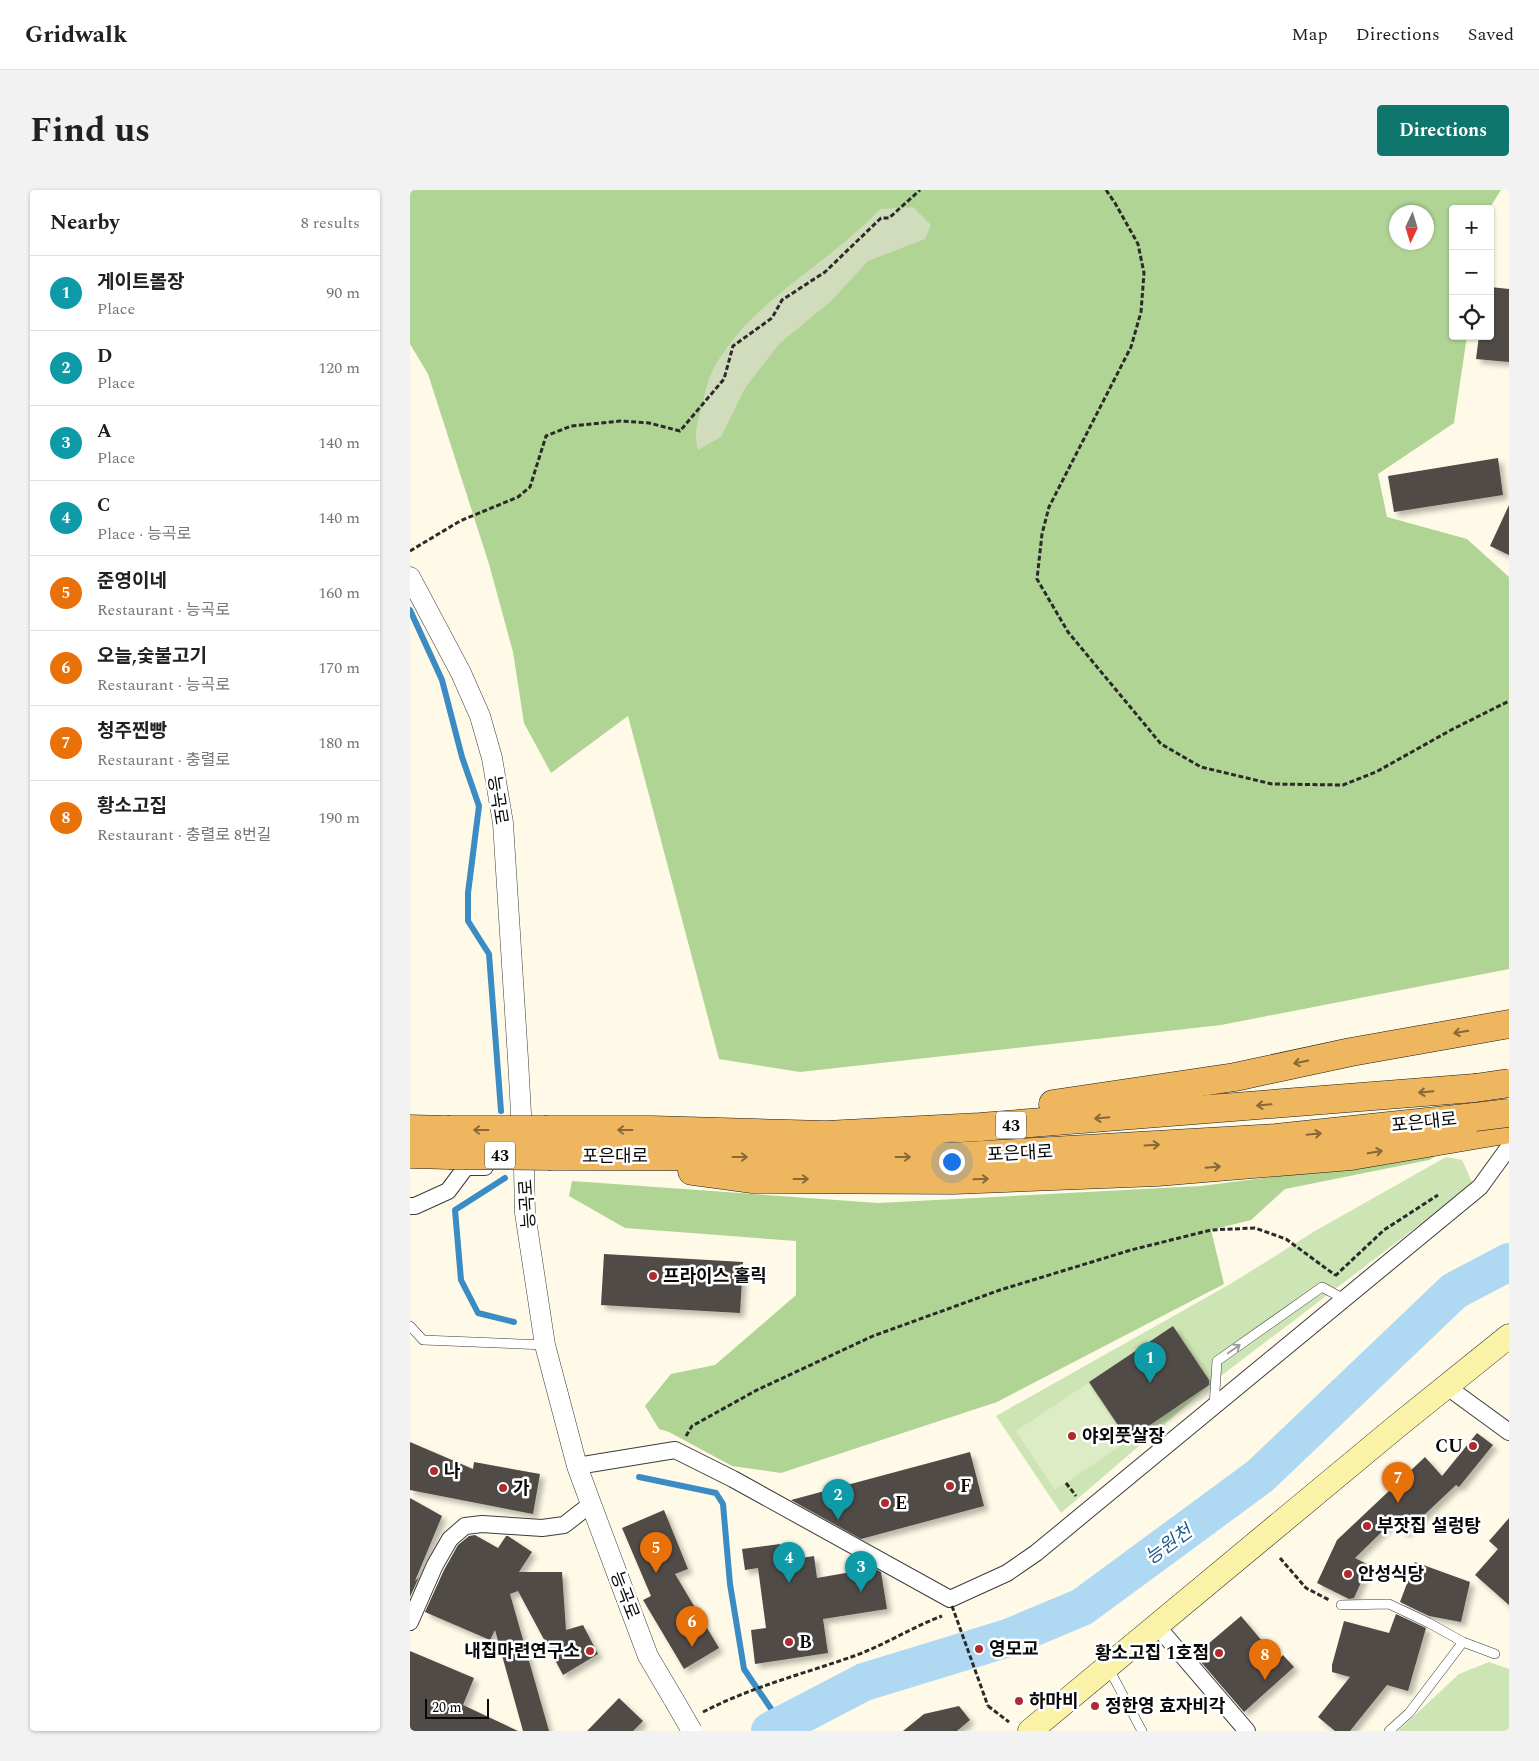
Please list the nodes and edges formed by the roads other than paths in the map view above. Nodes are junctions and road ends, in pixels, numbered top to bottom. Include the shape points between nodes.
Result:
1 (410, 577) edge
2 (1509, 1024) edge
3 (1509, 1083) edge
4 (1509, 1113) edge
5 (410, 1129) edge
6 (1509, 1129) edge
7 (652, 1130) junction
8 (448, 1142) junction
9 (549, 1143) junction
10 (1509, 1147) edge
11 (410, 1154) edge
12 (596, 1156) junction
13 (524, 1168) junction
14 (410, 1206) edge
15 (1344, 1299) junction
16 (410, 1326) edge
17 (1509, 1336) edge
18 (545, 1345) junction
19 (1446, 1386) junction
20 (1214, 1406) junction
21 (1509, 1432) edge
22 (577, 1466) junction
23 (591, 1504) junction
24 (1341, 1605) road end
25 (410, 1622) edge
26 (1158, 1626) junction
27 (1463, 1642) junction
28 (1495, 1654) dead end
29 (1108, 1667) junction
30 (1019, 1727) edge
31 (692, 1731) edge
32 (1142, 1731) edge
33 (1247, 1731) edge
34 (1389, 1731) edge

1 - 13 street, 능곡로 via 461,673 480,716 492,758 503,823
2 -> 7 highway via 1351,1052 1235,1077 1011,1110
3 -> 7 highway, 포은대로 / 43, bridge via 980,1127 826,1135
12 -> 4 highway, 포은대로 / 43, bridge via 948,1157 1276,1138
5 - 8 highway, 43
12 -> 6 highway via 751,1179 953,1180 1157,1172 1351,1156
7 -> 9 highway, 포은대로 / 43
8 - 9 highway, 43, bridge
8 - 11 highway, 43
9 - 12 highway, 포은대로 / 43
10 - 15 street via 1480,1187
13 - 14 street via 466,1167 448,1192
13 - 18 street, 능곡로 via 525,1213
15 - 20 street
20 -> 15 lane via 1217,1361 1322,1287
16 - 18 lane via 423,1340
17 - 19 main road
18 - 22 street, 능곡로
19 - 21 street
19 - 26 main road
20 - 22 street via 1036,1553 1007,1573 950,1599 675,1450
22 - 23 street, 능곡로
23 - 25 street via 564,1524 542,1528 465,1526 450,1539
23 - 31 street, 능곡로, bridge via 648,1656
24 - 27 lane via 1389,1604
26 - 29 main road
26 - 33 street
27 - 28 lane
27 - 34 lane via 1410,1714
29 - 30 main road
29 - 32 lane

